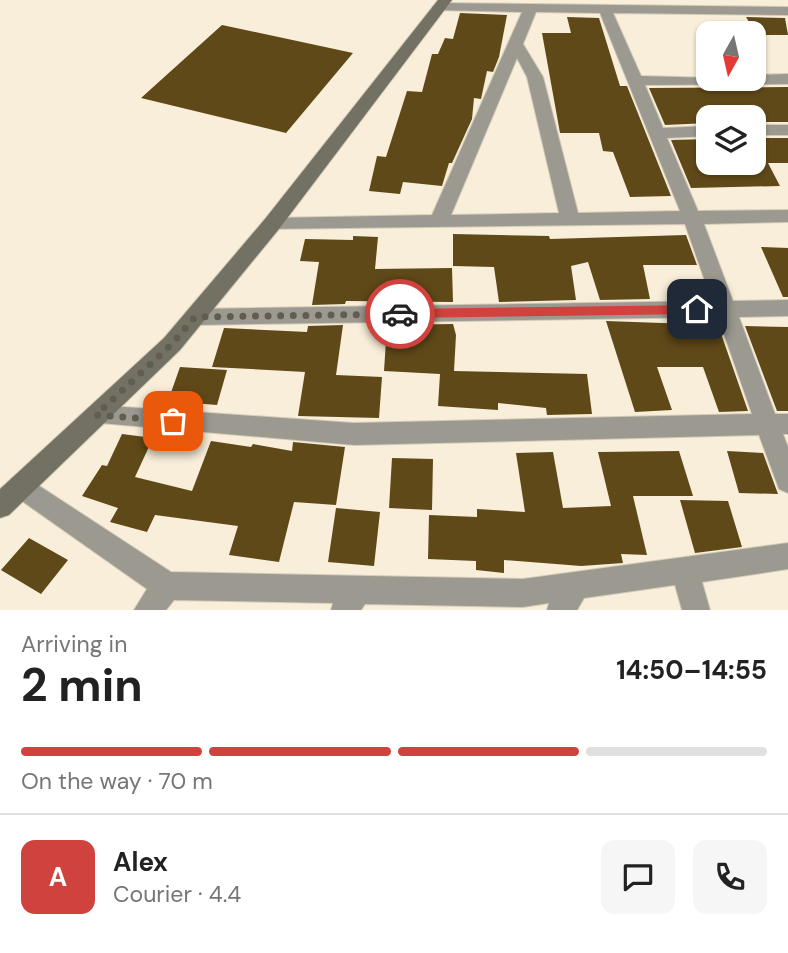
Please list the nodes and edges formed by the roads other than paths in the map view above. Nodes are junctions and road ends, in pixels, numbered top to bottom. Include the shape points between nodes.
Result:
1 (442, 4) edge
2 (531, 8) junction
3 (605, 9) junction
4 (788, 12) edge
5 (515, 43) junction
6 (788, 79) edge
7 (635, 81) junction
8 (766, 130) edge
9 (788, 130) edge
10 (696, 132) edge
11 (657, 133) junction
12 (788, 216) edge
13 (692, 218) junction
14 (570, 219) junction
15 (439, 221) junction
16 (272, 224) junction
17 (788, 308) edge
18 (725, 309) junction
19 (195, 317) junction
20 (96, 415) junction
21 (778, 425) edge
22 (788, 481) edge
23 (22, 486) junction
24 (0, 506) edge
25 (788, 556) edge
26 (685, 570) junction
27 (167, 586) junction
28 (578, 598) edge
29 (351, 600) edge
30 (148, 610) edge
31 (561, 610) edge
32 (696, 610) edge

1 - 2 street
1 - 16 street
2 - 3 street
2 - 5 street
3 - 4 street
3 - 7 street
5 - 14 street via 535,77
5 - 15 street
6 - 7 street
7 - 11 street
8 - 9 street
10 - 11 street
11 - 13 street
12 - 13 street
13 - 14 street
13 - 18 street
14 - 15 street
15 - 16 street
16 - 19 street
17 - 18 street
18 - 19 street
18 - 21 street
19 - 20 street
20 - 21 street via 354,434
20 - 23 street
21 - 22 street
23 - 24 street
23 - 27 street
25 - 26 street
26 - 28 street
26 - 32 street
27 - 29 street
27 - 30 street
28 - 29 street via 523,593
28 - 31 street

